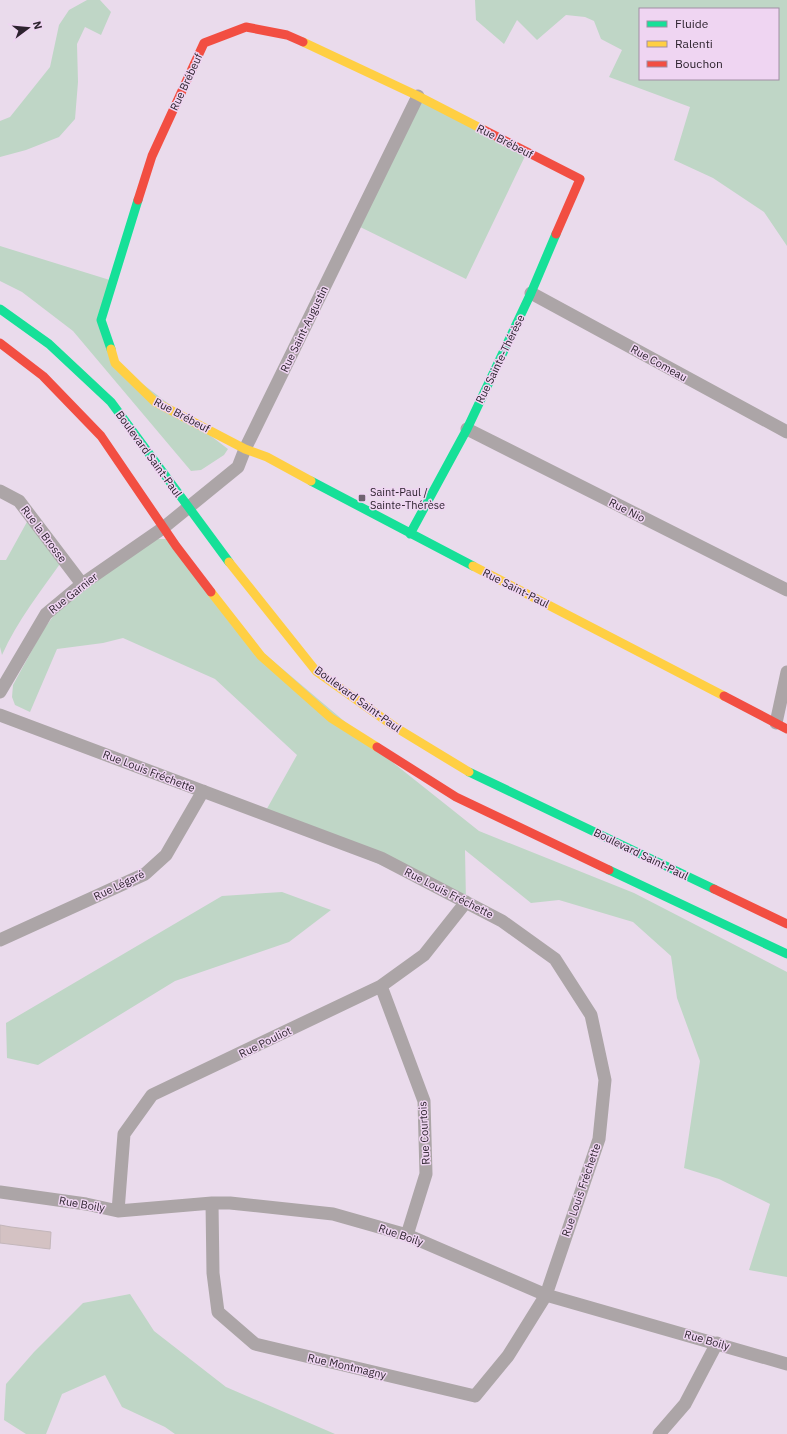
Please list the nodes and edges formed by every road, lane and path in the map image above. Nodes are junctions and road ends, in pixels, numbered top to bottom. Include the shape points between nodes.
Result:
1 (418, 96) junction
2 (580, 179) joint
3 (532, 293) junction
4 (0, 308) edge
5 (0, 342) edge
6 (467, 429) junction
7 (787, 432) edge
8 (245, 449) junction
9 (0, 491) edge
10 (188, 508) junction
11 (158, 531) junction
12 (410, 534) junction
13 (82, 584) junction
14 (787, 590) edge
15 (787, 672) edge
16 (0, 692) edge
17 (0, 714) edge
18 (781, 726) edge
19 (203, 791) junction
20 (466, 902) junction
21 (787, 924) edge
22 (0, 940) edge
23 (787, 954) edge
24 (381, 986) junction
25 (0, 1192) edge
26 (212, 1203) junction
27 (118, 1211) junction
28 (407, 1235) junction
29 (546, 1295) junction
30 (717, 1343) junction
31 (787, 1364) edge
32 (659, 1434) edge

1 - 2 main road, Rue Brébeuf
1 - 8 street, Rue Saint-Augustin
1 - 8 main road, Rue Brébeuf via 287,35 246,27 204,43 152,156 101,320 115,363 155,402
2 - 3 main road, Rue Sainte-Thérèse
3 - 6 main road, Rue Sainte-Thérèse
3 - 7 street, Rue Comeau
4 - 10 main road, Boulevard Saint-Paul via 49,344 111,402
5 - 11 main road via 43,376 101,436
6 - 12 main road, Rue Sainte-Thérèse
6 - 14 street, Rue Nio
8 - 10 street, Rue Saint-Augustin via 238,467
8 - 12 main road, Rue Saint-Paul via 267,457
9 - 13 street, Rue la Brosse via 19,501
10 - 11 street, Rue Saint-Augustin
10 - 21 main road, Boulevard Saint-Paul via 316,671 395,727 473,774
11 - 13 street, Rue Garnier
11 - 23 main road via 176,546 261,656 331,718 456,797
12 - 18 main road, Rue Saint-Paul
13 - 16 street, Rue Garnier via 46,614
15 - 18 street
17 - 19 street, Rue Louis Fréchette
19 - 20 street, Rue Louis Fréchette via 381,858
19 - 22 street, Rue Légaré via 166,855 145,874
20 - 24 street, Rue Pouliot via 424,955
20 - 29 street, Rue Louis Fréchette via 502,920 555,959 591,1015 605,1080 599,1139
24 - 27 street, Rue Pouliot via 152,1095 124,1134
24 - 28 street, Rue Courtois via 424,1101 426,1174
25 - 27 street, Rue Boily
26 - 27 street, Rue Boily
26 - 28 street, Rue Boily via 333,1214
26 - 29 street, Rue Montmagny via 213,1273 218,1312 255,1344 475,1396 508,1356
28 - 29 street, Rue Boily
29 - 30 street, Rue Boily
30 - 31 street, Rue Boily
30 - 32 street via 685,1404

